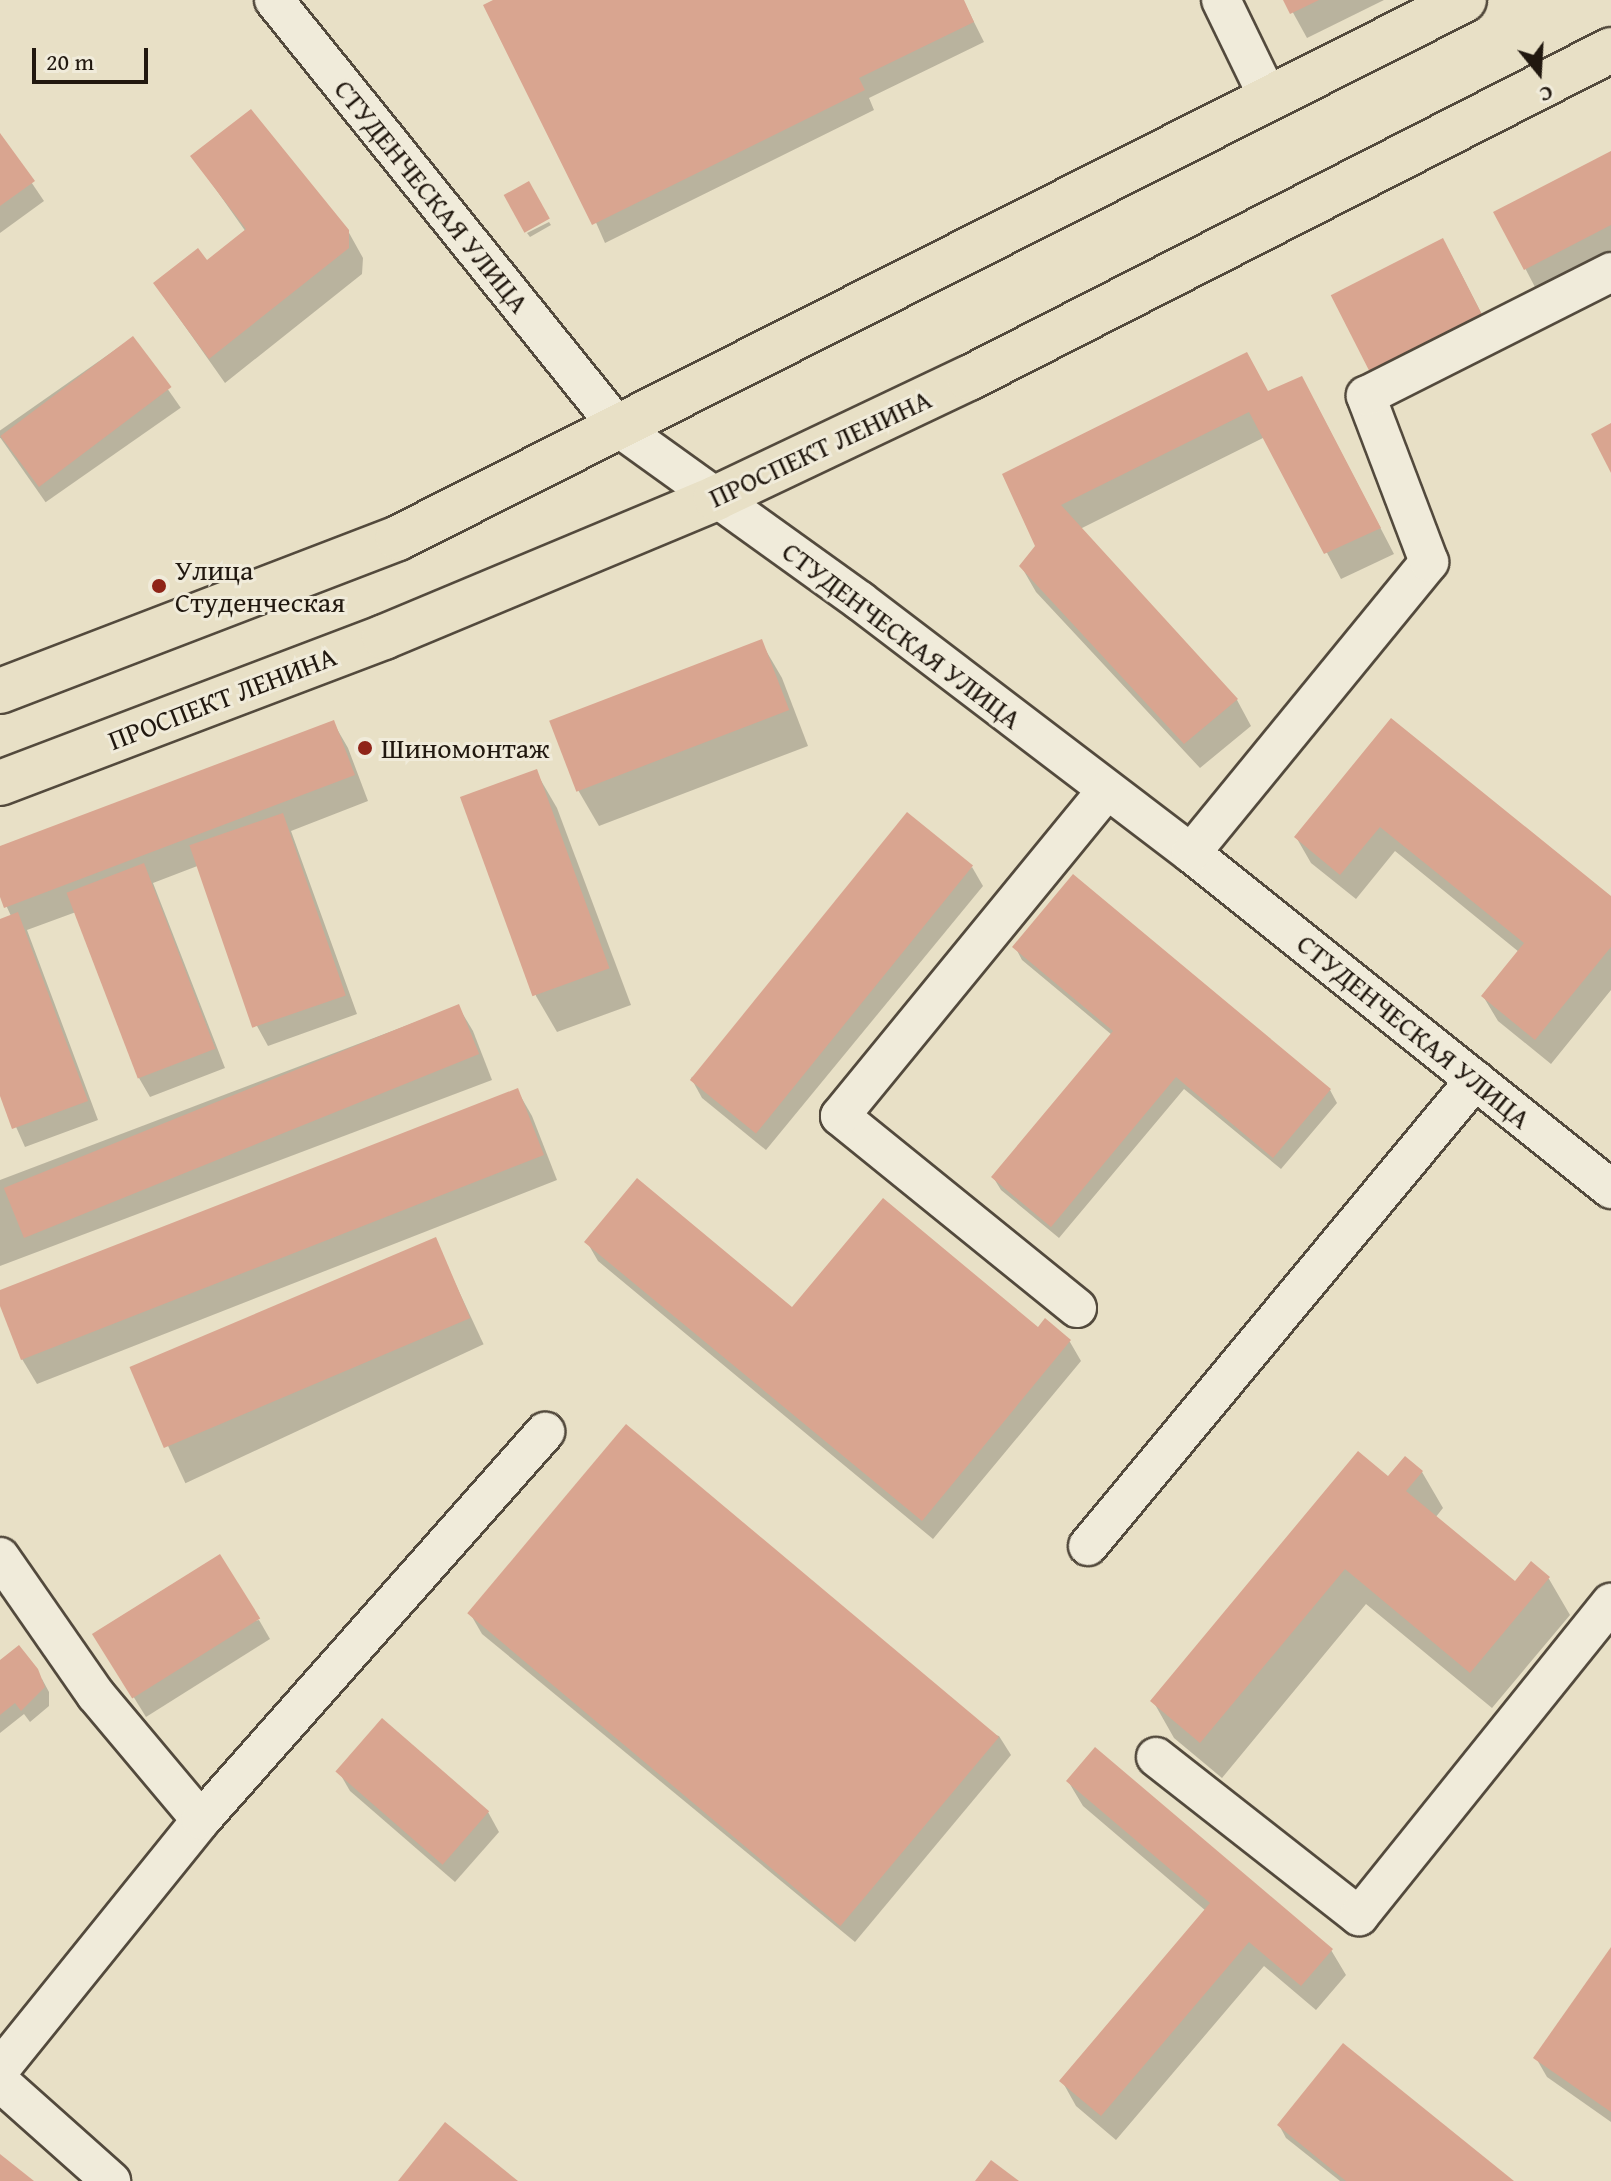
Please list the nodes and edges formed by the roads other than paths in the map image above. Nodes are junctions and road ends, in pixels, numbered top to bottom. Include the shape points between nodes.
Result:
1 (274, 0) edge
2 (1221, 0) edge
3 (1464, 0) edge
4 (1611, 50) edge
5 (1269, 99) junction
6 (1611, 272) edge
7 (618, 427) junction
8 (716, 498) junction
9 (0, 691) edge
10 (0, 783) edge
11 (1107, 790) junction
12 (1191, 853) junction
13 (1475, 1080) junction
14 (1611, 1189) edge
15 (1077, 1308) dead end
16 (545, 1432) dead end
17 (1088, 1546) dead end
18 (0, 1557) edge
19 (1611, 1603) edge
20 (1156, 1757) dead end
21 (201, 1820) junction
22 (0, 2069) edge
23 (0, 2082) edge
24 (111, 2181) edge

1 - 7 street, СТУДЕНЧЕСКАЯ УЛИЦА
2 - 5 street
3 - 5 main road
4 - 8 main road, ПРОСПЕКТ ЛЕНИНА via 969,378
5 - 7 main road
6 - 12 street via 1366,396 1429,562
7 - 8 street, СТУДЕНЧЕСКАЯ УЛИЦА
7 - 9 main road via 398,538
8 - 10 main road, ПРОСПЕКТ ЛЕНИНА via 384,637
8 - 11 street, СТУДЕНЧЕСКАЯ УЛИЦА
11 - 12 street, СТУДЕНЧЕСКАЯ УЛИЦА
11 - 15 street via 840,1116
12 - 13 street, СТУДЕНЧЕСКАЯ УЛИЦА
13 - 14 street, СТУДЕНЧЕСКАЯ УЛИЦА
13 - 17 street
16 - 21 street
18 - 21 street via 96,1695
19 - 20 street via 1359,1916
21 - 22 street
23 - 24 street

